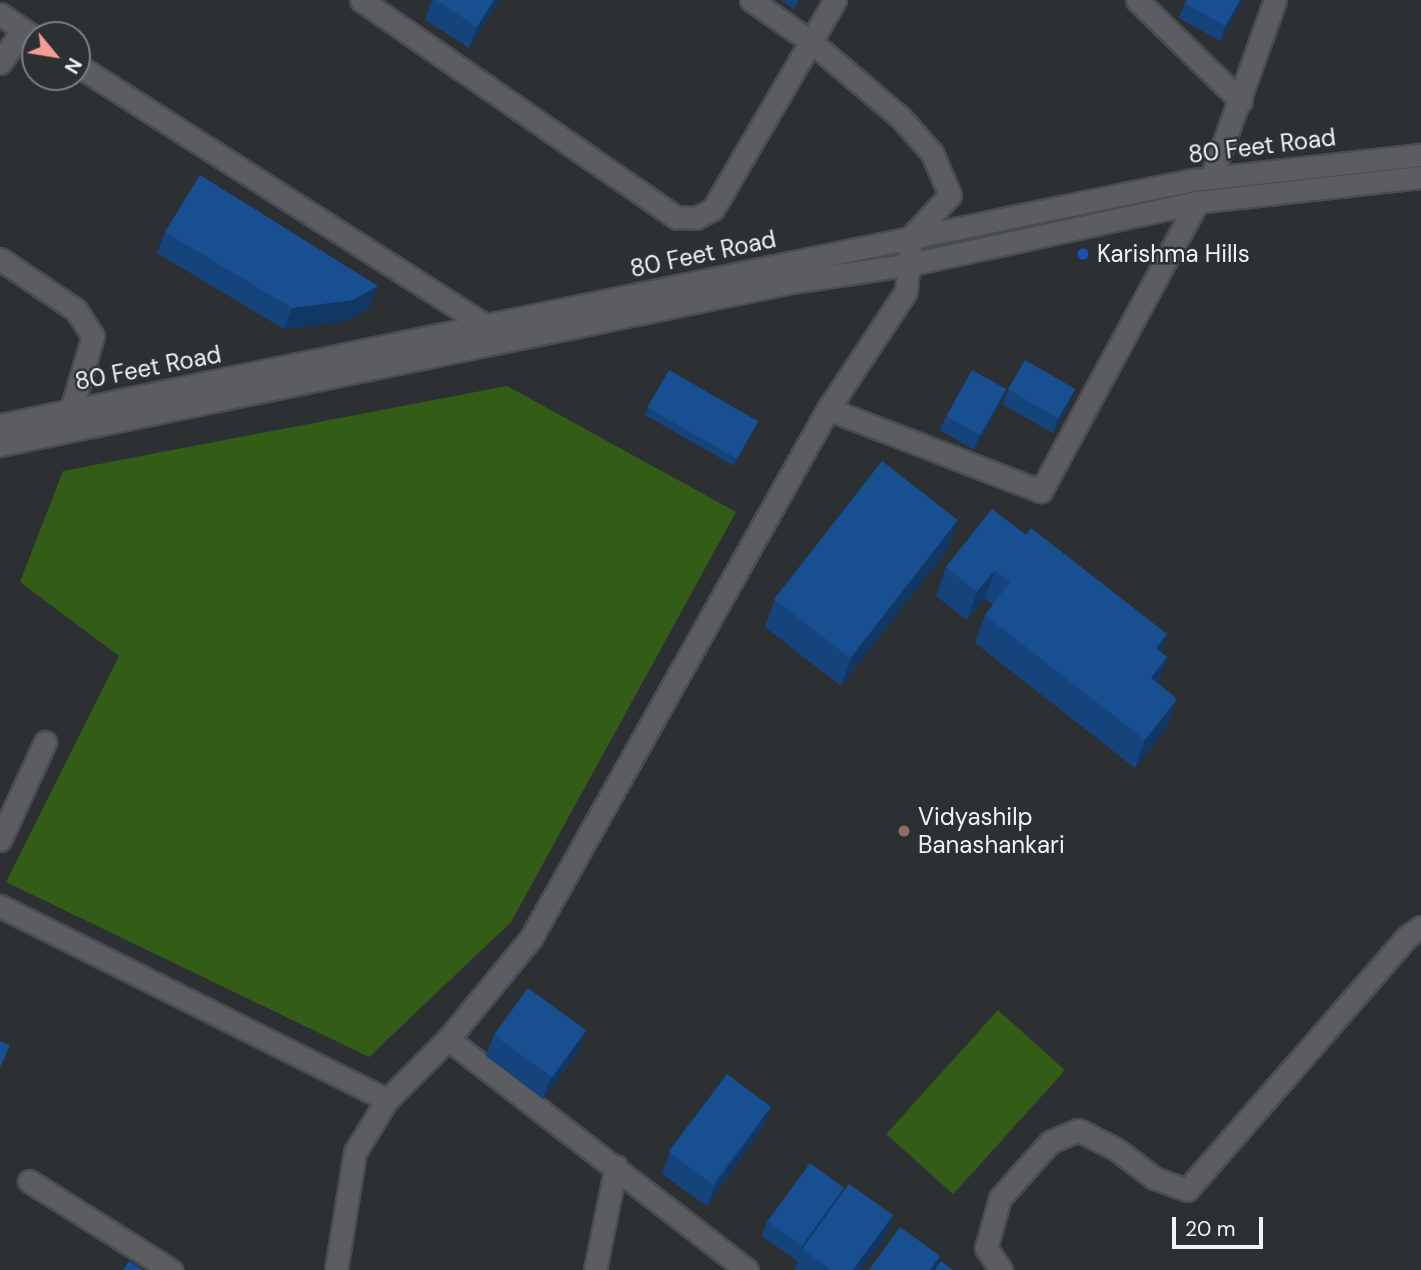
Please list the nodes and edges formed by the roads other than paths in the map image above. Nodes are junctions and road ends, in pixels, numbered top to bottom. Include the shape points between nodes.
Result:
1 (361, 0) edge
2 (751, 0) edge
3 (835, 0) edge
4 (1136, 0) edge
5 (1275, 0) edge
6 (0, 14) edge
7 (21, 28) edge
8 (810, 41) junction
9 (21, 42) edge
10 (0, 64) edge
11 (91, 74) edge
12 (1241, 101) junction
13 (1421, 155) edge
14 (1421, 177) edge
15 (1211, 178) junction
16 (1197, 202) junction
17 (911, 237) junction
18 (0, 259) edge
19 (911, 264) junction
20 (485, 326) junction
21 (828, 409) junction
22 (71, 410) junction
23 (0, 425) edge
24 (0, 445) edge
25 (45, 742) dead end
26 (0, 840) edge
27 (0, 906) edge
28 (1421, 927) edge
29 (447, 1039) junction
30 (387, 1100) junction
31 (616, 1166) junction
32 (29, 1181) dead end
33 (171, 1270) edge
34 (337, 1270) edge
35 (594, 1270) edge
36 (747, 1270) edge
37 (1001, 1270) edge

1 - 8 street via 676,217 696,218 713,209
2 - 8 street
3 - 8 street
4 - 12 street
5 - 12 street
6 - 7 street
8 - 17 street via 900,117 932,153 950,195
9 - 10 street
11 - 20 street
12 - 15 street
13 - 15 street, 80 Feet Road
14 - 16 street, 80 Feet Road
15 - 17 street, 80 Feet Road
16 - 19 street, 80 Feet Road
16 - 21 street via 1041,491
17 - 19 street
17 - 20 street, 80 Feet Road
18 - 22 street via 76,310 93,336
19 - 21 street via 906,291
19 - 24 street, 80 Feet Road via 792,282
20 - 22 street, 80 Feet Road
21 - 29 street via 531,938
22 - 23 street, 80 Feet Road
25 - 26 street
27 - 30 street
28 - 37 street via 1407,937 1187,1190 1154,1178 1116,1149 1078,1130 1050,1142 1000,1198 986,1248
29 - 30 street
29 - 31 street
30 - 34 street via 355,1152
31 - 35 street
31 - 36 street
32 - 33 street

